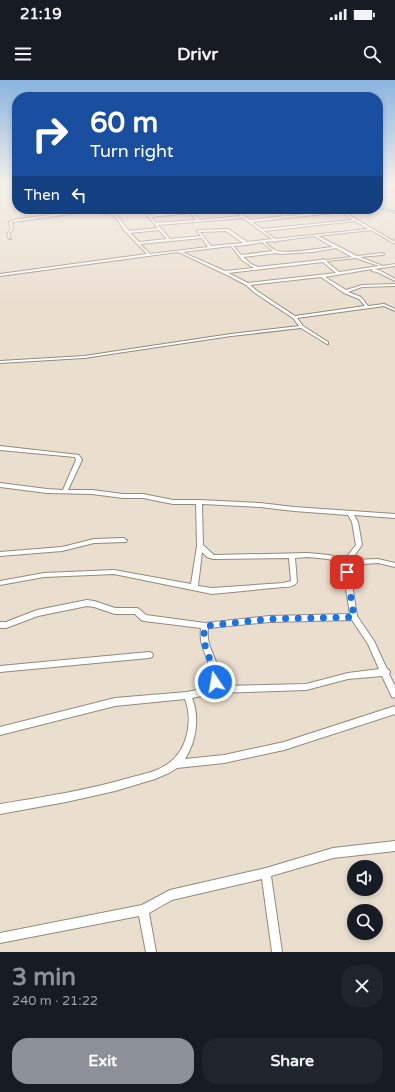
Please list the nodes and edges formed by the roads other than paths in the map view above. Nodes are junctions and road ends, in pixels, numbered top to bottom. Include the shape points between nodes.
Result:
1 (11, 227) edge
2 (123, 227) edge
3 (257, 227) edge
4 (291, 227) edge
5 (368, 227) edge
6 (159, 229) joint
7 (372, 229) junction
8 (261, 230) junction
9 (324, 230) dead end
10 (129, 232) junction
11 (329, 233) junction
12 (314, 235) junction
13 (202, 237) junction
14 (10, 238) dead end
15 (169, 240) junction
16 (276, 240) junction
17 (263, 242) junction
18 (138, 243) junction
19 (395, 243) edge
20 (247, 244) junction
21 (232, 246) junction
22 (336, 247) junction
23 (211, 248) junction
24 (178, 251) junction
25 (276, 252) junction
26 (382, 254) dead end
27 (149, 255) junction
28 (241, 256) junction
29 (356, 257) junction
30 (323, 260) junction
31 (395, 265) edge
32 (383, 267) junction
33 (254, 268) junction
34 (364, 270) junction
35 (224, 272) junction
36 (339, 274) junction
37 (0, 275) edge
38 (322, 276) junction
39 (395, 280) edge
40 (247, 284) junction
41 (395, 285) edge
42 (345, 292) junction
43 (367, 307) junction
44 (395, 310) edge
45 (294, 317) junction
46 (302, 327) junction
47 (327, 343) dead end
48 (0, 362) edge
49 (0, 448) edge
50 (0, 485) edge
51 (65, 491) junction
52 (199, 502) junction
53 (350, 512) junction
54 (395, 516) edge
55 (124, 540) dead end
56 (200, 546) junction
57 (0, 554) edge
58 (292, 556) junction
59 (345, 563) junction
60 (395, 565) edge
61 (0, 583) edge
62 (194, 588) junction
63 (354, 617) junction
64 (0, 625) edge
65 (205, 626) junction
66 (149, 655) dead end
67 (0, 669) edge
68 (386, 672) junction
69 (215, 690) junction
70 (187, 695) junction
71 (395, 695) edge
72 (395, 710) edge
73 (0, 730) edge
74 (175, 764) junction
75 (0, 809) edge
76 (395, 846) edge
77 (266, 873) junction
78 (142, 910) junction
79 (0, 938) edge
80 (151, 952) edge
81 (277, 952) edge

1 - 14 street via 8,234
2 - 10 street
3 - 8 street
4 - 8 street
5 - 7 street
6 - 10 street
6 - 15 street
7 - 11 street
7 - 19 street
8 - 16 street
9 - 11 street
10 - 18 street
11 - 12 street
12 - 16 street
12 - 22 street
13 - 15 street
13 - 20 street via 199,231 224,230
13 - 23 street
15 - 18 street
16 - 17 street
17 - 20 street
17 - 25 street
18 - 27 street
20 - 21 street
21 - 23 street
21 - 28 street
22 - 25 street
22 - 29 street
23 - 24 street
24 - 27 street
24 - 35 street
25 - 28 street
26 - 29 street
27 - 37 street
28 - 33 street
29 - 30 street
29 - 32 street
30 - 33 street
30 - 36 street
31 - 32 street
32 - 34 street
33 - 35 street
34 - 36 street
34 - 39 street via 378,271
35 - 40 street
36 - 38 street
38 - 40 street
38 - 42 street
40 - 45 street
41 - 42 street via 362,286
42 - 43 street via 360,298
43 - 44 street via 386,305
43 - 45 street
45 - 46 street
46 - 47 street
46 - 48 street via 231,335 84,358
49 - 51 street via 77,456 79,460
50 - 51 street
51 - 52 street via 143,496 173,502
52 - 53 street
52 - 56 street
53 - 54 street
53 - 59 street via 355,522 359,545
55 - 57 street via 94,541 62,549
56 - 58 street via 214,557
56 - 62 street
58 - 59 street via 329,557
58 - 62 street via 294,582 290,584 212,591
59 - 60 street via 378,561
59 - 63 street
61 - 62 street via 44,574 114,572
63 - 65 street via 269,619
63 - 68 street
64 - 65 street via 37,613 87,603 115,611 137,611 144,618
65 - 69 street via 204,646 215,673
66 - 67 street
68 - 69 street via 348,676 306,687
68 - 71 street
69 - 70 street
70 - 73 street via 115,702
70 - 74 street via 192,704 192,729 186,750
72 - 74 street via 284,746 224,759
74 - 75 street via 157,774 112,788
76 - 77 street via 333,853
77 - 78 street via 170,895
77 - 81 street
78 - 79 street
78 - 80 street

